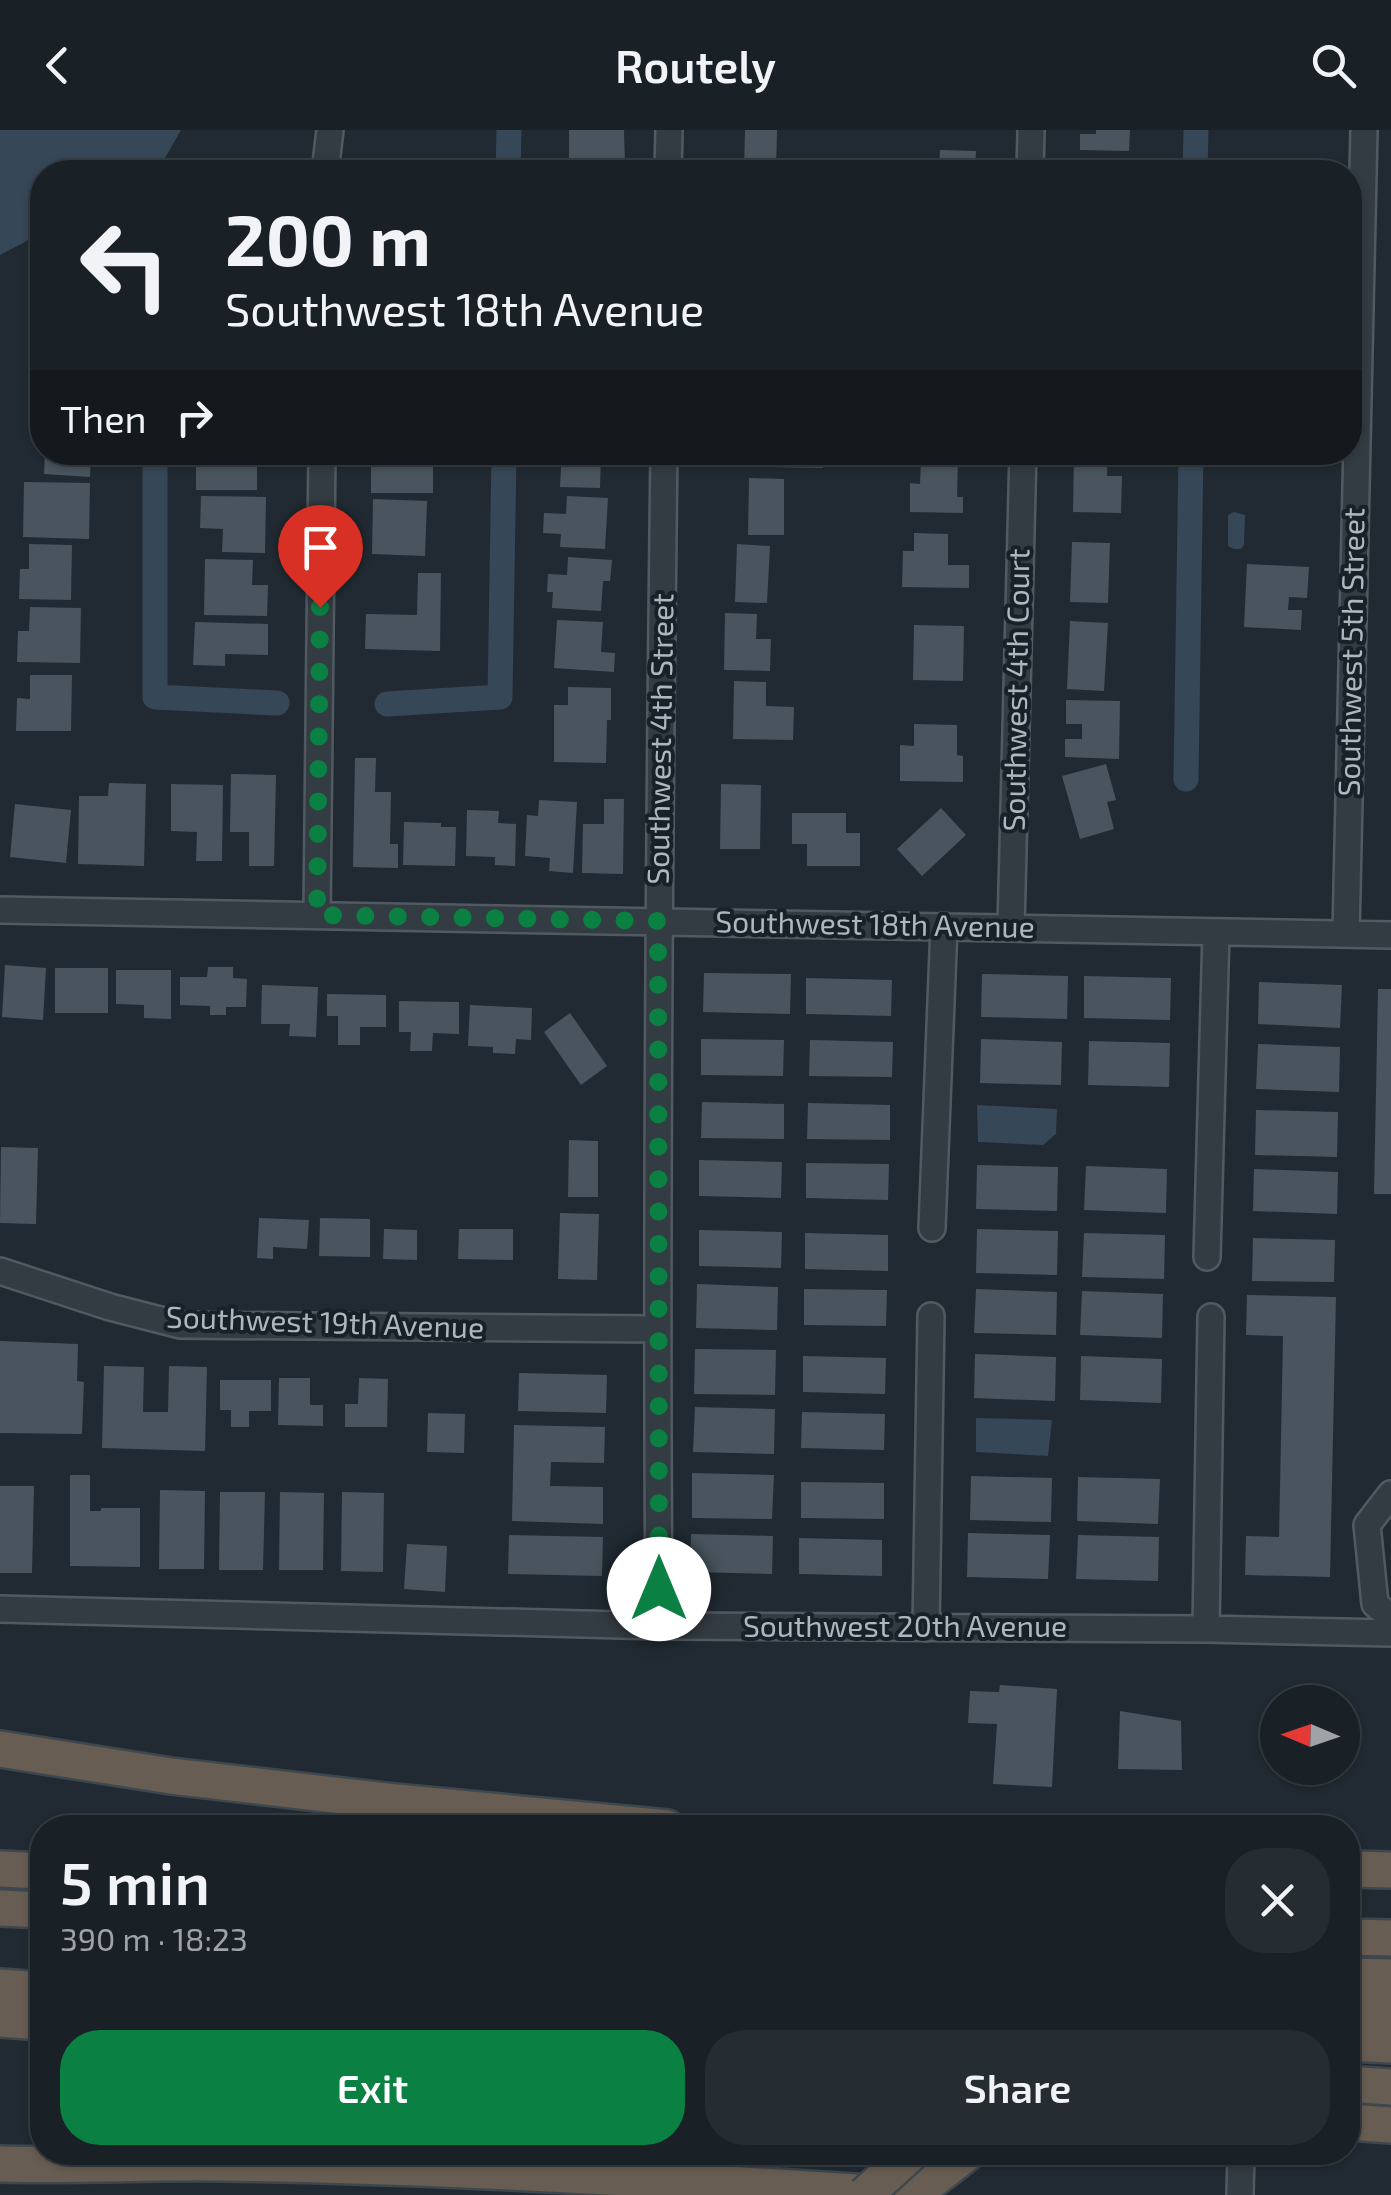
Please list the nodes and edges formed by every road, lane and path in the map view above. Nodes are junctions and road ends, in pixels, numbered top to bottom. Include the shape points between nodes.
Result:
1 (330, 130) edge
2 (668, 130) edge
3 (1031, 130) edge
4 (1364, 130) edge
5 (326, 160) edge
6 (668, 160) edge
7 (1030, 160) edge
8 (1362, 219) edge
9 (322, 465) edge
10 (664, 465) edge
11 (1023, 465) edge
12 (1356, 465) edge
13 (0, 910) edge
14 (317, 915) junction
15 (658, 921) junction
16 (944, 926) junction
17 (1011, 928) junction
18 (1216, 932) junction
19 (1346, 934) junction
20 (1391, 935) edge
21 (932, 1228) dead end
22 (1207, 1257) dead end
23 (0, 1271) edge
24 (931, 1316) dead end
25 (1210, 1318) dead end
26 (657, 1329) junction
27 (1389, 1503) edge
28 (0, 1609) edge
29 (1389, 1624) edge
30 (659, 1626) junction
31 (926, 1628) junction
32 (1206, 1629) junction
33 (0, 1749) edge
34 (532, 1815) edge
35 (0, 1869) edge
36 (1360, 1869) edge
37 (30, 1870) edge
38 (1391, 1870) edge
39 (0, 1908) edge
40 (30, 1909) edge
41 (1360, 1937) edge
42 (1391, 1938) edge
43 (1360, 1977) edge
44 (1391, 1978) edge
45 (0, 1987) edge
46 (30, 1989) edge
47 (1360, 2011) edge
48 (1391, 2012) edge
49 (0, 2019) edge
50 (30, 2021) edge
51 (1360, 2044) edge
52 (1391, 2045) edge
53 (1360, 2085) edge
54 (1391, 2087) edge
55 (1360, 2123) edge
56 (1391, 2125) edge
57 (0, 2164) edge
58 (30, 2165) edge
59 (42, 2165) edge
60 (129, 2165) edge
61 (282, 2165) edge
62 (898, 2165) edge
63 (951, 2165) edge
64 (1241, 2165) edge
65 (84, 2166) junction
66 (476, 2195) edge
67 (865, 2195) edge
68 (899, 2195) edge
69 (913, 2195) edge
70 (1240, 2195) edge

1 - 5 street
2 - 6 street
3 - 7 street
4 - 8 street, Southwest 5th Street
9 - 14 street
10 - 15 street, Southwest 4th Street
11 - 17 street, Southwest 4th Court
12 - 19 street, Southwest 5th Street
13 - 14 street, Southwest 18th Avenue
14 - 15 street, Southwest 18th Avenue
15 - 16 street, Southwest 18th Avenue
15 - 26 street, Southwest 4th Street
16 - 17 street, Southwest 18th Avenue
16 - 21 street
17 - 18 street, Southwest 18th Avenue
18 - 19 street, Southwest 18th Avenue
18 - 22 street
19 - 20 street, Southwest 18th Avenue
23 - 26 street, Southwest 19th Avenue via 180,1325
24 - 31 street
25 - 32 street
26 - 30 street, Southwest 4th Street
27 - 29 street via 1367,1525 1375,1604
28 - 30 street, Southwest 20th Avenue
29 - 32 street, Southwest 20th Avenue
30 - 31 street, Southwest 20th Avenue
31 - 32 street, Southwest 20th Avenue
33 - 34 highway via 170,1776
35 - 37 highway
36 - 38 highway
39 - 40 highway
41 - 42 highway
43 - 44 highway
45 - 46 highway
47 - 48 highway
49 - 50 highway
51 - 52 highway
53 - 54 highway
55 - 56 highway
57 - 58 highway
59 - 65 highway
60 - 65 highway
61 - 68 highway
62 - 67 highway, bridge
63 - 69 highway
64 - 70 street
65 - 66 highway

